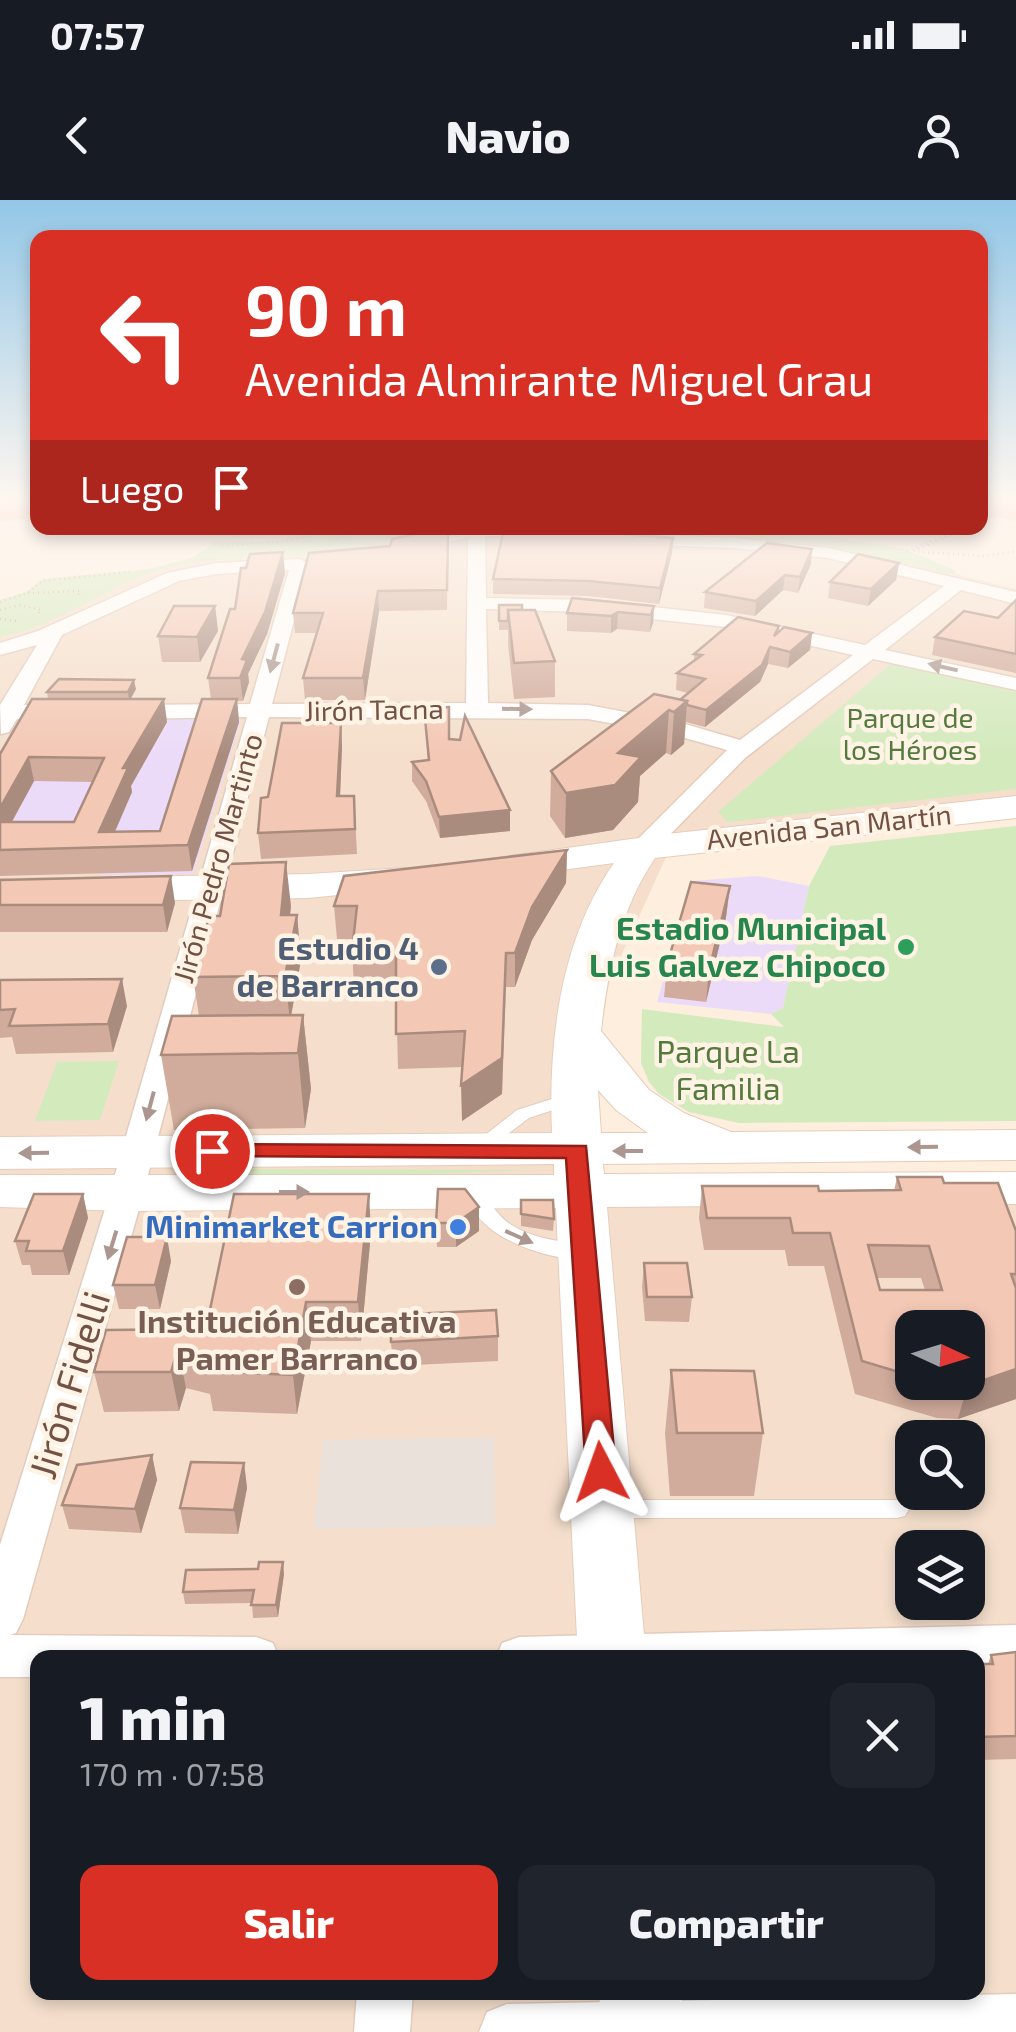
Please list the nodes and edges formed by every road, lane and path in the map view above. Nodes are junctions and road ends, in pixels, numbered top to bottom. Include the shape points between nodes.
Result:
1 (62, 584) edge
2 (157, 584) edge
3 (305, 584) edge
4 (476, 584) edge
5 (957, 585) joint
6 (65, 590) junction
7 (27, 593) dead end
8 (1016, 598) edge
9 (70, 602) dead end
10 (476, 603) junction
11 (0, 610) edge
12 (56, 610) dead end
13 (38, 615) junction
14 (0, 619) edge
15 (52, 634) junction
16 (0, 649) edge
17 (870, 651) junction
18 (1016, 684) edge
19 (476, 709) junction
20 (260, 712) junction
21 (3, 717) edge
22 (743, 748) junction
23 (1016, 807) edge
24 (643, 848) junction
25 (209, 888) junction
26 (0, 891) edge
27 (577, 1028) junction
28 (574, 1096) junction
29 (830, 1148) junction
30 (746, 1150) junction
31 (0, 1154) edge
32 (579, 1170) junction
33 (473, 1171) junction
34 (132, 1172) junction
35 (1016, 1179) edge
36 (696, 1189) junction
37 (864, 1189) junction
38 (0, 1191) edge
39 (588, 1262) junction
40 (603, 1509) junction
41 (895, 1509) edge
42 (0, 1619) edge
43 (1016, 1646) edge
44 (612, 1650) edge
45 (869, 1650) edge
46 (0, 1656) edge
47 (30, 1656) edge
48 (384, 2000) edge
49 (641, 2000) edge
50 (1008, 2025) edge
51 (382, 2032) edge
52 (506, 2032) edge
53 (644, 2032) edge

1 - 6 path
2 - 15 street
3 -> 20 street, Jirón Pedro Martinto
4 - 10 street
5 - 8 street
5 - 17 street
6 - 7 path
6 - 9 path via 80,591
10 - 17 street via 692,616
10 - 19 street
11 - 13 path via 33,606 41,610
12 - 13 path
13 - 14 path
15 - 16 street
15 - 21 street
18 -> 17 street
17 - 22 street
19 - 20 street, Jirón Tacna
19 -> 22 street, Jirón Tacna via 588,712
20 - 21 street, Jirón Tacna
20 - 25 street, Jirón Pedro Martinto
22 - 24 street
23 - 24 main road, Avenida San Martín
24 - 25 main road, Avenida San Martín via 452,874
24 - 27 main road via 604,924
25 - 26 main road, Avenida San Martín
25 -> 34 street, Jirón Pedro Martinto
27 - 28 main road
27 - 30 main road via 602,1070 640,1108 679,1130
28 - 32 main road
28 - 33 lane via 523,1114 496,1132
29 - 30 main road
35 -> 29 main road
29 - 37 main road via 806,1159 809,1175
30 -> 32 main road
34 -> 31 main road
32 - 33 main road
32 - 36 main road
32 - 39 main road
33 - 34 main road
33 -> 39 lane via 489,1220 509,1234
34 - 38 main road
34 -> 42 street, Jirón Fidelli
35 - 37 main road
36 - 37 main road
36 - 39 main road via 630,1219
39 - 40 main road
40 - 41 lane
40 - 44 main road
43 - 45 street
46 - 47 street
48 - 51 street
49 - 53 main road
50 - 53 street
52 - 53 street

